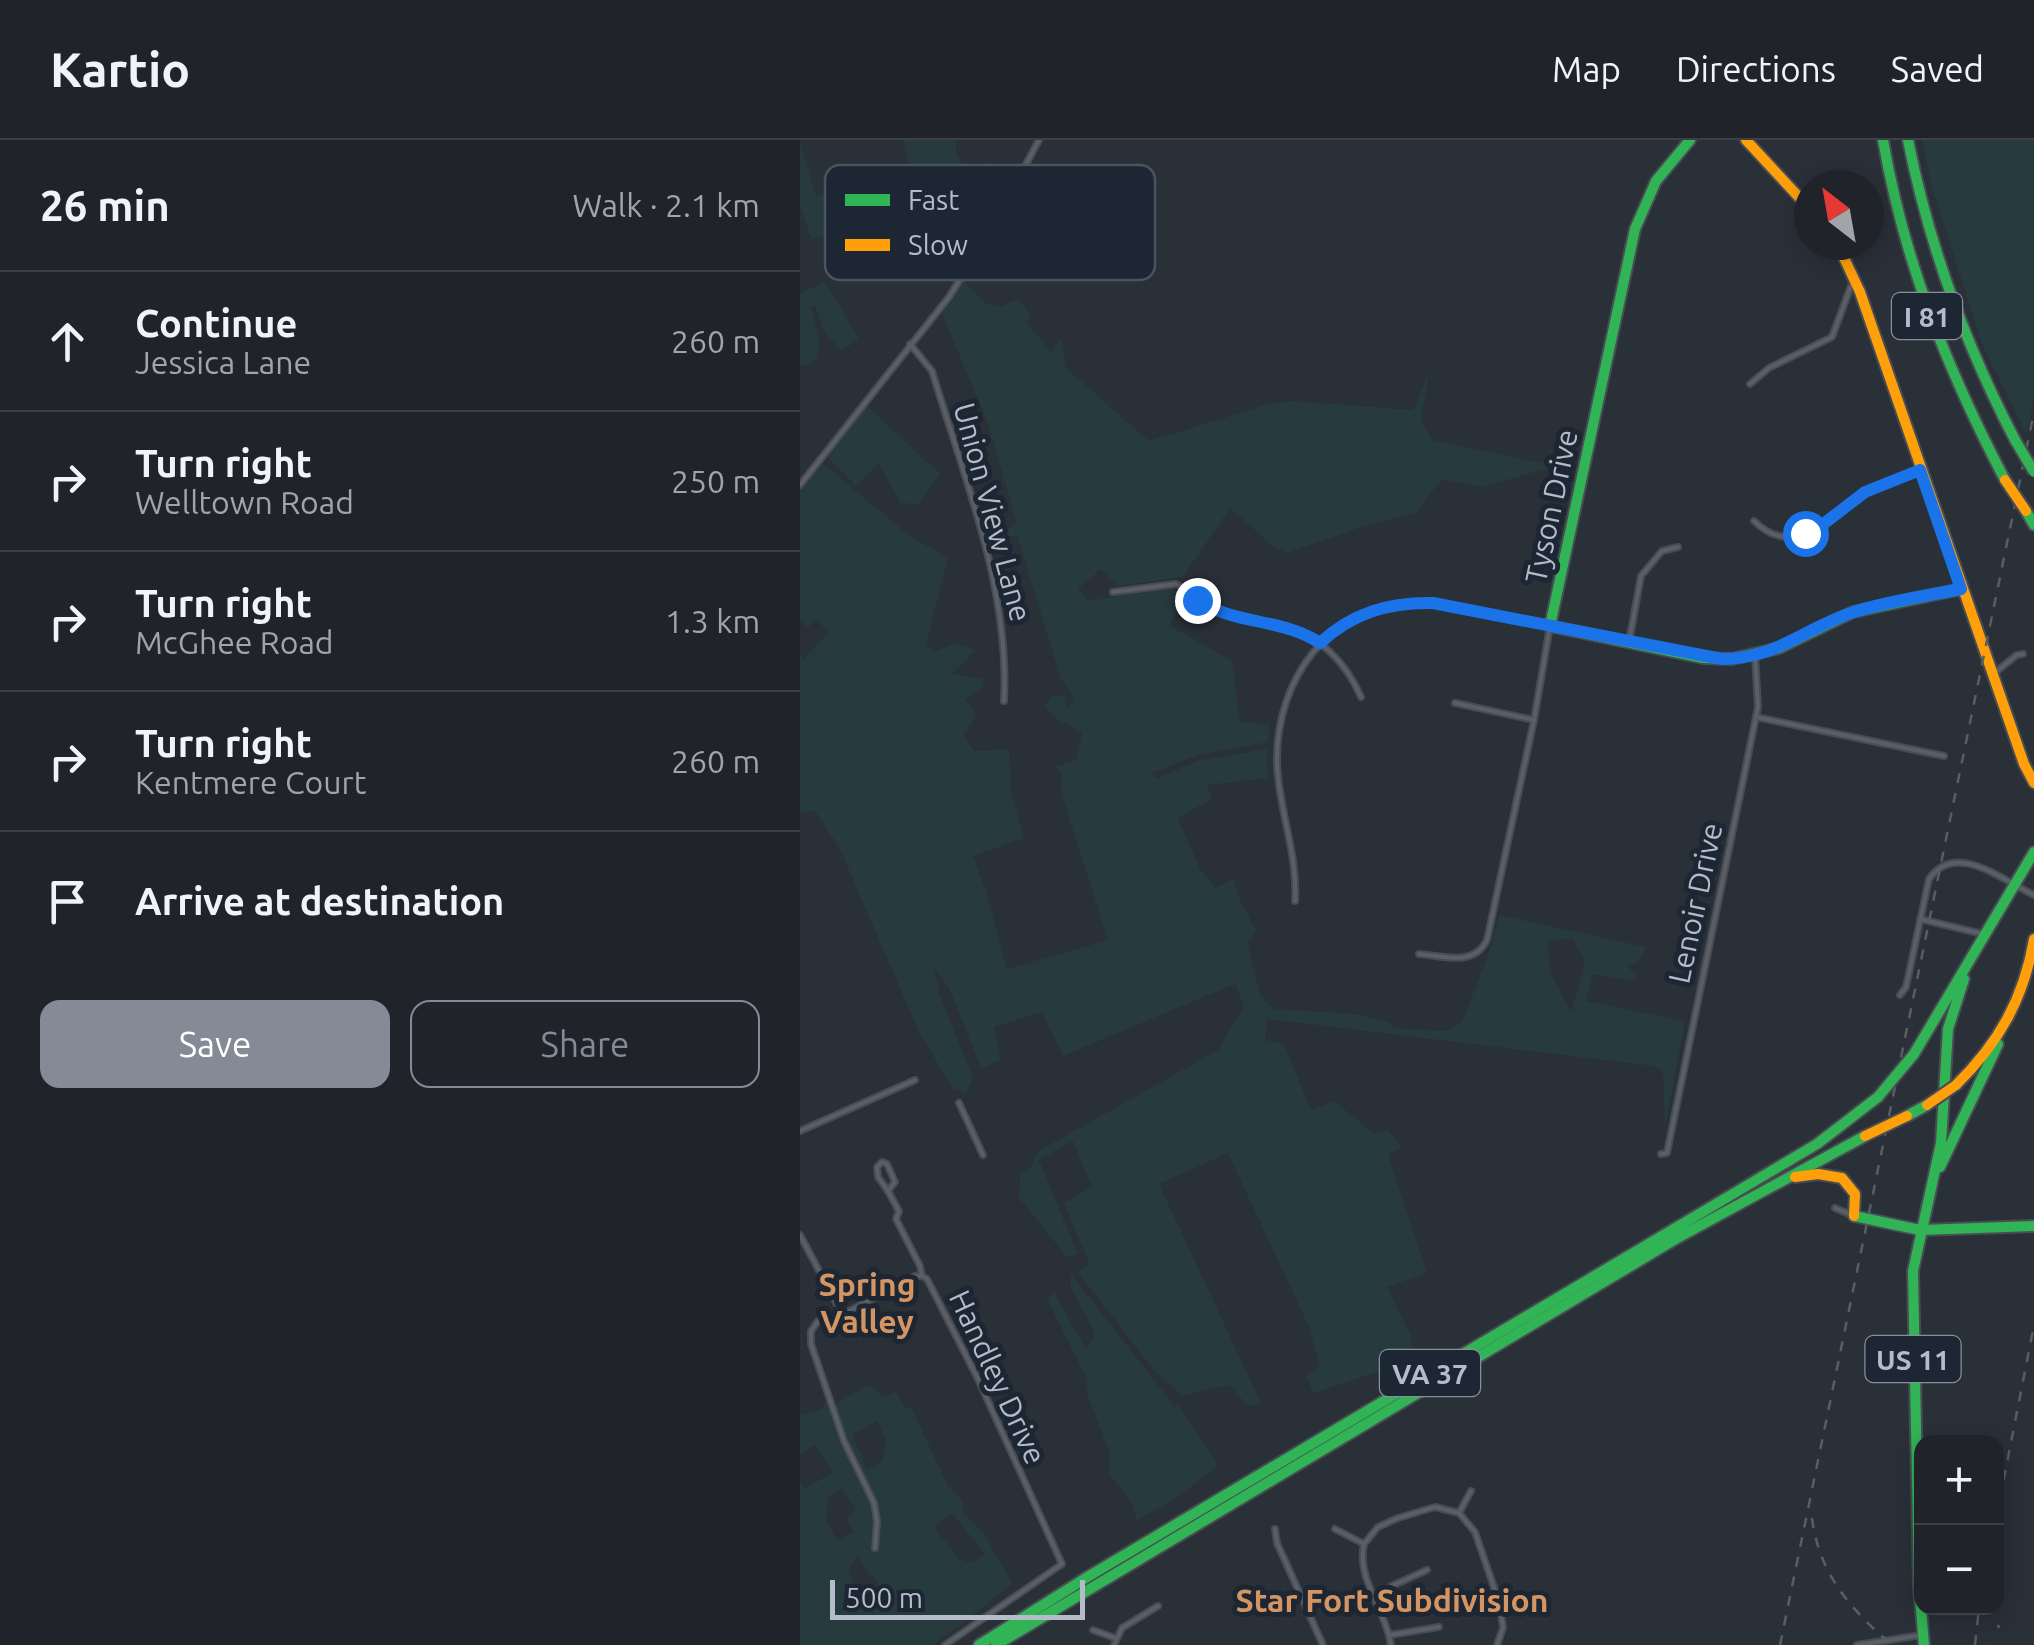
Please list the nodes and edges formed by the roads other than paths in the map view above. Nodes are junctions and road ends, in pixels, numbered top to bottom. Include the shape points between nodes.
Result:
1 (1039, 140) edge
2 (1690, 140) edge
3 (1746, 140) edge
4 (1883, 140) edge
5 (1908, 140) edge
6 (1025, 165) edge
7 (1794, 192) edge
8 (1846, 260) edge
9 (958, 280) edge
10 (1856, 281) junction
11 (910, 344) junction
12 (1750, 384) dead end
13 (1920, 470) junction
14 (2034, 472) edge
15 (800, 485) edge
16 (1754, 520) dead end
17 (2034, 524) edge
18 (1678, 547) dead end
19 (1961, 589) junction
20 (1113, 592) dead end
21 (1550, 626) junction
22 (1628, 642) junction
23 (1320, 643) junction
24 (2023, 654) dead end
25 (1755, 656) junction
26 (1993, 674) junction
27 (1362, 697) dead end
28 (1004, 701) dead end
29 (1455, 703) dead end
30 (1756, 718) junction
31 (1534, 720) junction
32 (1944, 756) dead end
33 (2034, 783) edge
34 (2034, 852) edge
35 (2014, 886) junction
36 (2034, 895) edge
37 (1296, 901) dead end
38 (1920, 918) junction
39 (1986, 935) junction
40 (2034, 939) edge
41 (1419, 954) dead end
42 (1974, 956) junction
43 (1900, 994) dead end
44 (2018, 1003) junction
45 (915, 1080) dead end
46 (959, 1103) dead end
47 (800, 1130) edge
48 (1661, 1154) dead end
49 (983, 1155) dead end
50 (1930, 1190) junction
51 (888, 1192) junction
52 (1835, 1208) dead end
53 (1854, 1216) junction
54 (2034, 1226) edge
55 (1920, 1230) junction
56 (800, 1235) edge
57 (1679, 1237) junction
58 (922, 1276) junction
59 (846, 1312) junction
60 (1470, 1491) dead end
61 (1459, 1512) junction
62 (1275, 1529) dead end
63 (1336, 1530) dead end
64 (1364, 1544) junction
65 (874, 1548) dead end
66 (1427, 1570) dead end
67 (1374, 1594) junction
68 (1158, 1606) dead end
69 (1439, 1628) dead end
70 (1092, 1630) dead end
71 (1390, 1636) junction
72 (1923, 1640) edge
73 (1114, 1642) edge
74 (945, 1645) edge
75 (979, 1645) edge
76 (996, 1645) edge
77 (1323, 1645) edge
78 (1391, 1645) edge
79 (1497, 1645) edge
80 (1857, 1645) edge

1 - 6 street
2 - 21 main road, Tyson Drive via 1660,171 1635,229
3 - 7 main road
4 - 17 main road, I 81, bridge via 1924,308 1954,381
5 - 14 main road, I 81, bridge via 1945,286 1969,349
8 - 10 main road
9 - 11 street
10 - 12 street via 1832,337
10 - 13 main road
11 - 15 street
11 - 28 street, Union View Lane via 932,371 993,576
13 - 16 street via 1865,492 1805,533 1778,536
13 - 19 main road
18 - 22 street via 1664,548 1641,576
19 - 25 main road via 1853,612
19 - 26 main road
20 - 23 street via 1176,584 1214,609 1293,629
21 - 22 main road
21 - 23 street via 1406,603 1359,616
21 - 31 street, Tyson Drive
22 - 25 main road via 1702,658
23 - 27 street
23 - 37 street via 1289,690 1278,742
24 - 26 street
25 - 30 street, Lenoir Drive
26 - 33 main road
29 - 31 street
30 - 32 street
30 - 48 street, Lenoir Drive via 1667,1153
31 - 41 street, Tyson Drive via 1484,945 1464,959
34 - 35 main road, US 11
35 - 36 street
35 - 38 street via 1971,863 1947,864 1931,876
35 - 39 main road, US 11
38 - 39 street
38 - 43 street
39 - 42 main road, US 11
40 - 44 main road, US 11
42 - 50 main road, US 11 via 1948,1029 1942,1132
42 - 75 main road, VA 37, bridge via 1914,1054 1878,1096 1817,1144
44 - 50 main road, US 11
44 - 57 main road, VA 37, bridge via 1990,1050 1956,1085
45 - 47 street
46 - 49 street
50 - 55 main road, US 11
51 - 51 street, Handley Drive via 878,1174 882,1162 896,1182
51 - 58 street, Handley Drive
52 - 53 street
53 - 55 main road
53 - 57 main road via 1856,1198 1846,1181 1810,1174 1781,1182
54 - 55 main road
55 - 72 main road, US 11 via 1912,1306
56 - 59 street
57 - 76 main road, VA 37
58 - 59 street
58 - 74 street, Handley Drive via 978,1379 1062,1564
59 - 65 street via 816,1322 810,1340 846,1446 876,1509
60 - 61 street
61 - 64 street via 1436,1507 1398,1518
61 - 79 street via 1476,1532 1500,1605 1504,1621
62 - 77 street
63 - 64 street
64 - 67 street via 1364,1571
66 - 67 street
67 - 71 street
68 - 73 street via 1122,1628
69 - 71 street
70 - 73 street
71 - 78 street
72 - 80 street

